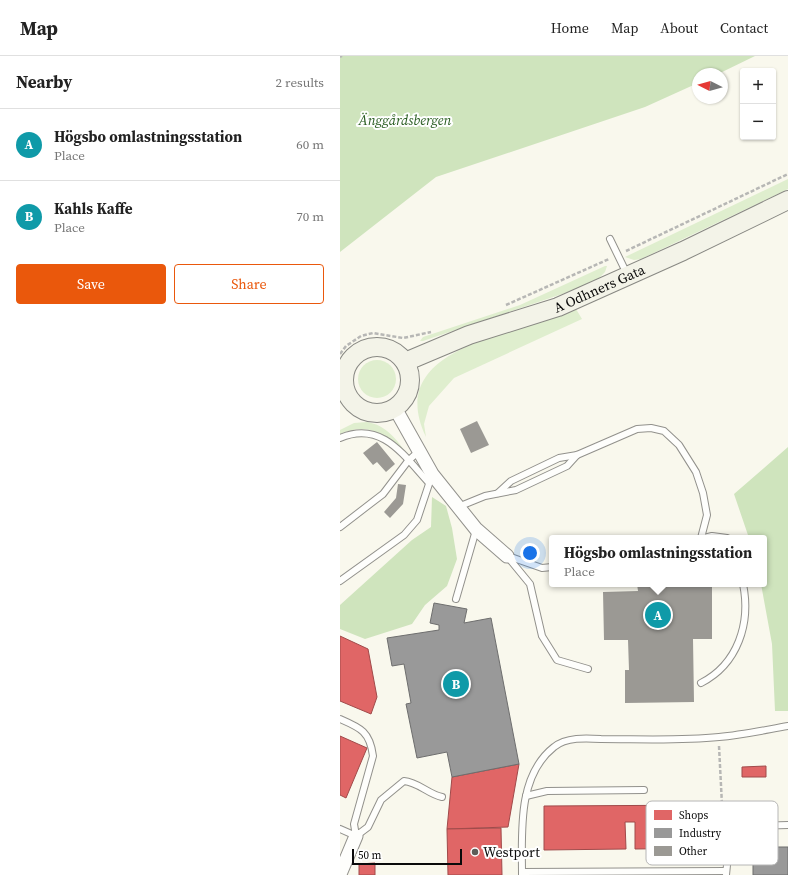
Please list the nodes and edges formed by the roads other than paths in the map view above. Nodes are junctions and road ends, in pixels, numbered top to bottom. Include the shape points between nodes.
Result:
1 (788, 200) edge
2 (610, 239) dead end
3 (628, 276) junction
4 (405, 362) junction
5 (346, 408) edge
6 (395, 408) junction
7 (340, 438) edge
8 (577, 455) junction
9 (413, 456) junction
10 (430, 479) junction
11 (498, 493) junction
12 (458, 507) junction
13 (340, 527) edge
14 (476, 529) junction
15 (702, 535) edge
16 (507, 556) junction
17 (549, 567) edge
18 (340, 581) edge
19 (743, 587) edge
20 (456, 599) dead end
21 (588, 669) dead end
22 (701, 683) dead end
23 (340, 719) edge
24 (788, 726) edge
25 (644, 790) dead end
26 (526, 796) junction
27 (442, 797) dead end
28 (778, 825) edge
29 (788, 825) edge
30 (340, 829) edge
31 (356, 836) junction
32 (522, 873) edge
33 (726, 873) edge
34 (340, 874) edge

1 - 3 street, A Odhners Gata
2 - 3 lane
3 - 4 street, A Odhners Gata via 558,307 469,335
4 - 5 street via 392,350 380,347 368,348 353,356 343,379 347,396
4 - 6 street via 410,376 408,391 401,404
5 - 6 street via 372,413 388,412
6 - 9 street
7 - 9 lane via 359,432 380,436
8 - 11 lane via 559,458 518,477
8 - 11 lane via 567,466 516,490
8 - 15 lane via 637,429 664,431 679,445 696,472 707,515
9 - 10 street
9 - 13 lane via 383,494
10 - 12 street
10 - 18 lane via 417,520 404,535
11 - 12 lane
12 - 14 street
14 - 16 street
14 - 20 lane
16 - 17 lane via 542,568
16 - 21 lane via 530,584 542,636 557,660
19 - 22 lane via 746,619 738,645 725,665
23 - 31 lane via 356,725 366,734 372,745 373,756 354,824
24 - 26 lane via 719,737 671,740 575,739 554,746 541,760
25 - 26 lane via 546,791
26 - 32 lane
27 - 31 lane via 413,782 404,781 381,800 368,827
28 - 29 lane
30 - 31 lane
31 - 34 street
32 - 33 lane

